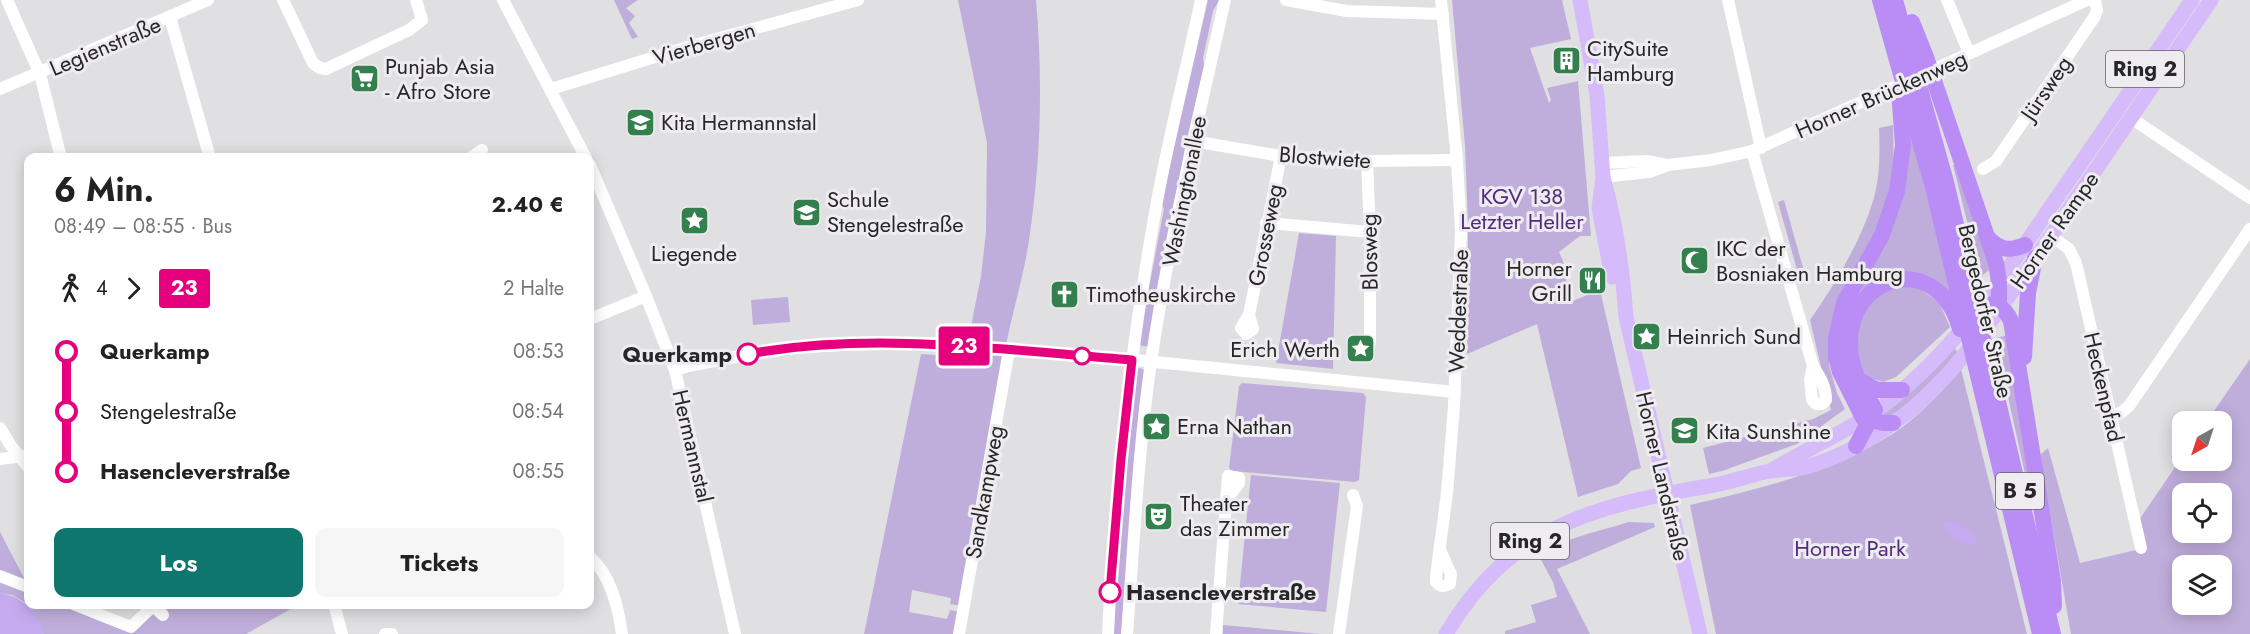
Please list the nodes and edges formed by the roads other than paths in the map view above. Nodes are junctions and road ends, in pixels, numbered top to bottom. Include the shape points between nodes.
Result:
1 (8, 0) edge
2 (208, 0) edge
3 (283, 0) edge
4 (416, 0) edge
5 (503, 0) edge
6 (858, 0) edge
7 (1201, 0) edge
8 (1225, 0) edge
9 (1286, 0) edge
10 (1441, 0) edge
11 (1580, 0) edge
12 (1728, 0) edge
13 (1880, 0) edge
14 (1895, 0) edge
15 (1902, 0) edge
16 (1947, 0) edge
17 (2087, 0) edge
18 (2095, 0) edge
19 (2192, 0) edge
20 (2207, 4) edge
21 (1443, 14) junction
22 (171, 17) junction
23 (1969, 53) junction
24 (1908, 64) junction
25 (40, 74) junction
26 (0, 89) edge
27 (551, 89) junction
28 (1916, 92) junction
29 (2131, 118) junction
30 (1193, 141) junction
31 (1757, 149) junction
32 (482, 150) dead end
33 (60, 153) edge
34 (209, 153) edge
35 (478, 153) edge
36 (583, 153) edge
37 (1281, 156) junction
38 (1457, 160) junction
39 (1367, 161) junction
40 (1983, 169) dead end
41 (1603, 170) junction
42 (594, 174) edge
43 (2250, 198) edge
44 (2041, 221) junction
45 (1266, 223) junction
46 (2250, 228) edge
47 (1370, 232) junction
48 (2050, 235) junction
49 (1988, 238) junction
50 (2030, 251) junction
51 (1999, 282) junction
52 (646, 296) junction
53 (1969, 307) junction
54 (1999, 307) junction
55 (1249, 315) dead end
56 (594, 317) edge
57 (1370, 343) dead end
58 (1009, 350) junction
59 (1132, 360) junction
60 (1151, 362) junction
61 (1813, 366) dead end
62 (675, 370) junction
63 (1859, 381) junction
64 (2022, 385) junction
65 (1902, 390) junction
66 (1455, 392) junction
67 (1870, 416) junction
68 (2111, 417) junction
69 (1893, 423) junction
70 (0, 428) edge
71 (1856, 446) junction
72 (24, 456) edge
73 (0, 459) edge
74 (1770, 471) junction
75 (1353, 495) dead end
76 (1226, 500) dead end
77 (2141, 549) dead end
78 (1440, 550) dead end
79 (594, 561) edge
80 (0, 576) edge
81 (24, 585) edge
82 (86, 609) edge
83 (148, 609) edge
84 (157, 609) edge
85 (335, 609) edge
86 (164, 615) dead end
87 (342, 634) edge
88 (385, 634) edge
89 (392, 634) edge
90 (622, 634) edge
91 (735, 634) edge
92 (959, 634) edge
93 (1108, 634) edge
94 (1127, 634) edge
95 (1216, 634) edge
96 (1339, 634) edge
97 (1446, 634) edge
98 (1700, 634) edge
99 (2040, 634) edge
100 (2054, 634) edge

1 - 25 street
2 - 22 street, Legienstraße
3 - 4 street via 313,63 326,69 409,30 422,20
5 - 27 street
6 - 27 street, Vierbergen
7 - 59 street, Washingtonallee via 1155,212
8 - 30 street, Washingtonallee
9 - 21 street via 1347,11
10 - 21 street, Weddestraße
11 - 41 main road, Horner Landstraße via 1597,95
12 - 31 street
13 - 24 highway, B 5
14 - 24 highway, B 5
15 - 24 highway
16 - 23 street
17 - 23 street, Horner Brückenweg
18 - 40 street, Jürsweg via 2095,16 1996,160
19 - 44 main road, Horner Rampe / Ring 2
20 - 29 main road, Horner Rampe / Ring 2
21 - 38 street, Weddestraße
22 - 25 street, Legienstraße
22 - 34 street
23 - 31 street, Horner Brückenweg
24 - 28 highway, B 5
24 - 28 highway
25 - 26 street, Legienstraße
25 - 33 street
27 - 36 street
28 - 49 highway
28 - 53 highway, Bergedorfer Straße / B 5
28 - 67 highway via 1897,191 1882,235 1844,303 1836,338 1840,372
29 - 43 street
29 - 48 main road, Horner Rampe / Ring 2
30 - 37 street, Blostwiete
30 - 60 street, Washingtonallee
31 - 41 street, Horner Brückenweg via 1711,160 1668,165 1647,161
31 - 61 street
32 - 35 street
37 - 39 street, Blostwiete
37 - 45 street, Grosseweg
38 - 39 street, Blostwiete
38 - 66 street, Weddestraße via 1461,232
39 - 47 street, Blosweg
41 - 98 main road, Horner Landstraße via 1599,208 1603,235
42 - 52 street, Hermannstal
44 - 48 main road
44 - 50 main road, Horner Rampe / Ring 2
45 - 47 street
45 - 55 street, Grosseweg
46 - 68 street via 2129,405
47 - 57 street, Blosweg
48 - 50 main road, Horner Rampe / Ring 2
48 - 68 street, Heckenpfad via 2069,249 2076,263
49 - 50 highway via 1999,248
49 - 51 highway
50 - 51 main road, Horner Rampe / Ring 2
50 - 54 main road, Horner Rampe / Ring 2
50 - 64 highway
51 - 53 main road, Horner Rampe / Ring 2
51 - 54 highway
52 - 56 street
52 - 62 street, Hermannstal
53 - 54 highway
53 - 63 highway via 1945,298 1923,282 1904,279 1875,289 1862,301 1852,325 1851,356
53 - 65 main road, Horner Rampe / Ring 2 via 1946,349
53 - 99 highway, Bergedorfer Straße / B 5 via 1974,365
53 - 100 highway, Bergedorfer Straße / B 5 via 1987,348
54 - 64 highway via 2011,321
54 - 69 main road, Horner Rampe / Ring 2 via 1923,400
58 - 59 street
58 - 62 street via 927,343 840,345 777,349
58 - 92 street, Sandkampweg
59 - 60 street
59 - 93 street, Washingtonallee
60 - 66 street
60 - 94 street, Washingtonallee
62 - 91 street, Hermannstal
63 - 65 highway via 1877,390
63 - 67 highway
64 - 100 highway, B 5 via 2053,581
65 - 67 main road, Horner Rampe / Ring 2
66 - 78 street, Weddestraße
67 - 69 highway
67 - 71 highway
67 - 74 main road, Horner Rampe / Ring 2
68 - 77 street, Heckenpfad
69 - 71 main road, Horner Rampe / Ring 2
70 - 72 street
71 - 74 main road, Horner Rampe / Ring 2 via 1807,467
72 - 73 street
74 - 97 main road, Horner Rampe / Ring 2 via 1597,510 1535,538 1484,583
75 - 96 street via 1355,517
76 - 95 street
79 - 90 street via 607,578
80 - 81 street
82 - 83 street via 131,627
84 - 86 street
85 - 87 street
88 - 89 street

